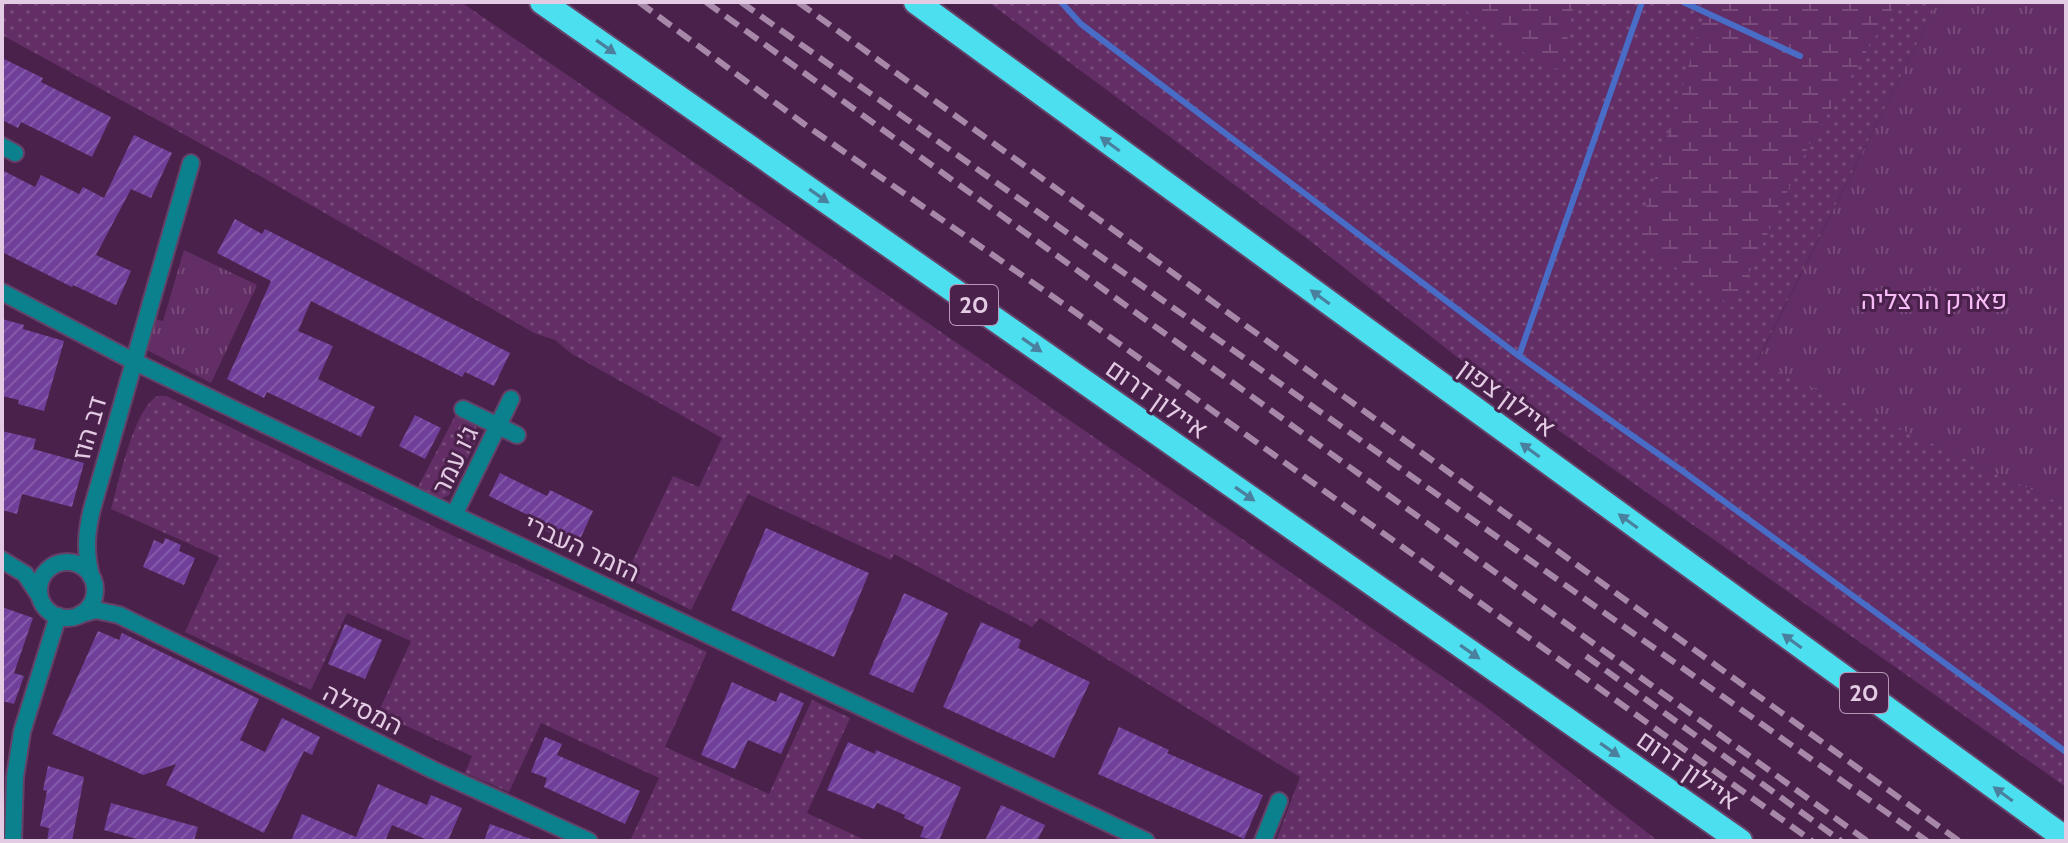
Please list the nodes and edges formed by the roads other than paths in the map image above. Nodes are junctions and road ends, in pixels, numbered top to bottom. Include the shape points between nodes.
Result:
1 (542, 2) edge
2 (916, 2) edge
3 (191, 163) dead end
4 (2, 292) edge
5 (133, 361) junction
6 (511, 399) dead end
7 (463, 409) dead end
8 (498, 426) junction
9 (517, 435) dead end
10 (92, 509) junction
11 (454, 515) junction
12 (5, 561) edge
13 (55, 564) junction
14 (92, 580) junction
15 (39, 595) junction
16 (81, 614) junction
17 (119, 615) junction
18 (58, 616) junction
19 (1279, 801) dead end
20 (550, 823) junction
21 (2066, 839) edge
22 (13, 841) edge
23 (552, 841) edge
24 (589, 841) edge
25 (1146, 841) edge
26 (1263, 841) edge
27 (1740, 841) edge

1 -> 27 highway, איילון דרום / 20
21 -> 2 highway, איילון צפון / 20
3 - 5 street, דב הוז
4 - 5 street, הזמר העברי
5 - 10 street, דב הוז
5 - 11 street, הזמר העברי
6 - 8 street, ג׳ו עמר
7 - 8 street, ג׳ו עמר
8 - 9 street, ג׳ו עמר
8 - 11 street, ג׳ו עמר
10 - 13 street, דב הוז via 70,550
10 - 14 street, דב הוז via 86,556
11 - 25 street, הזמר העברי
12 - 13 street
12 - 15 street via 25,574
13 - 14 street via 78,564
13 - 15 street via 41,578
14 - 16 street via 92,601
14 - 17 street, המסילה
15 - 18 street via 48,611
16 - 17 street, המסילה via 96,610
16 - 18 street
17 - 20 street, המסילה
18 - 22 street via 22,732
19 - 26 street
20 - 23 street
20 - 24 street, המסילה

